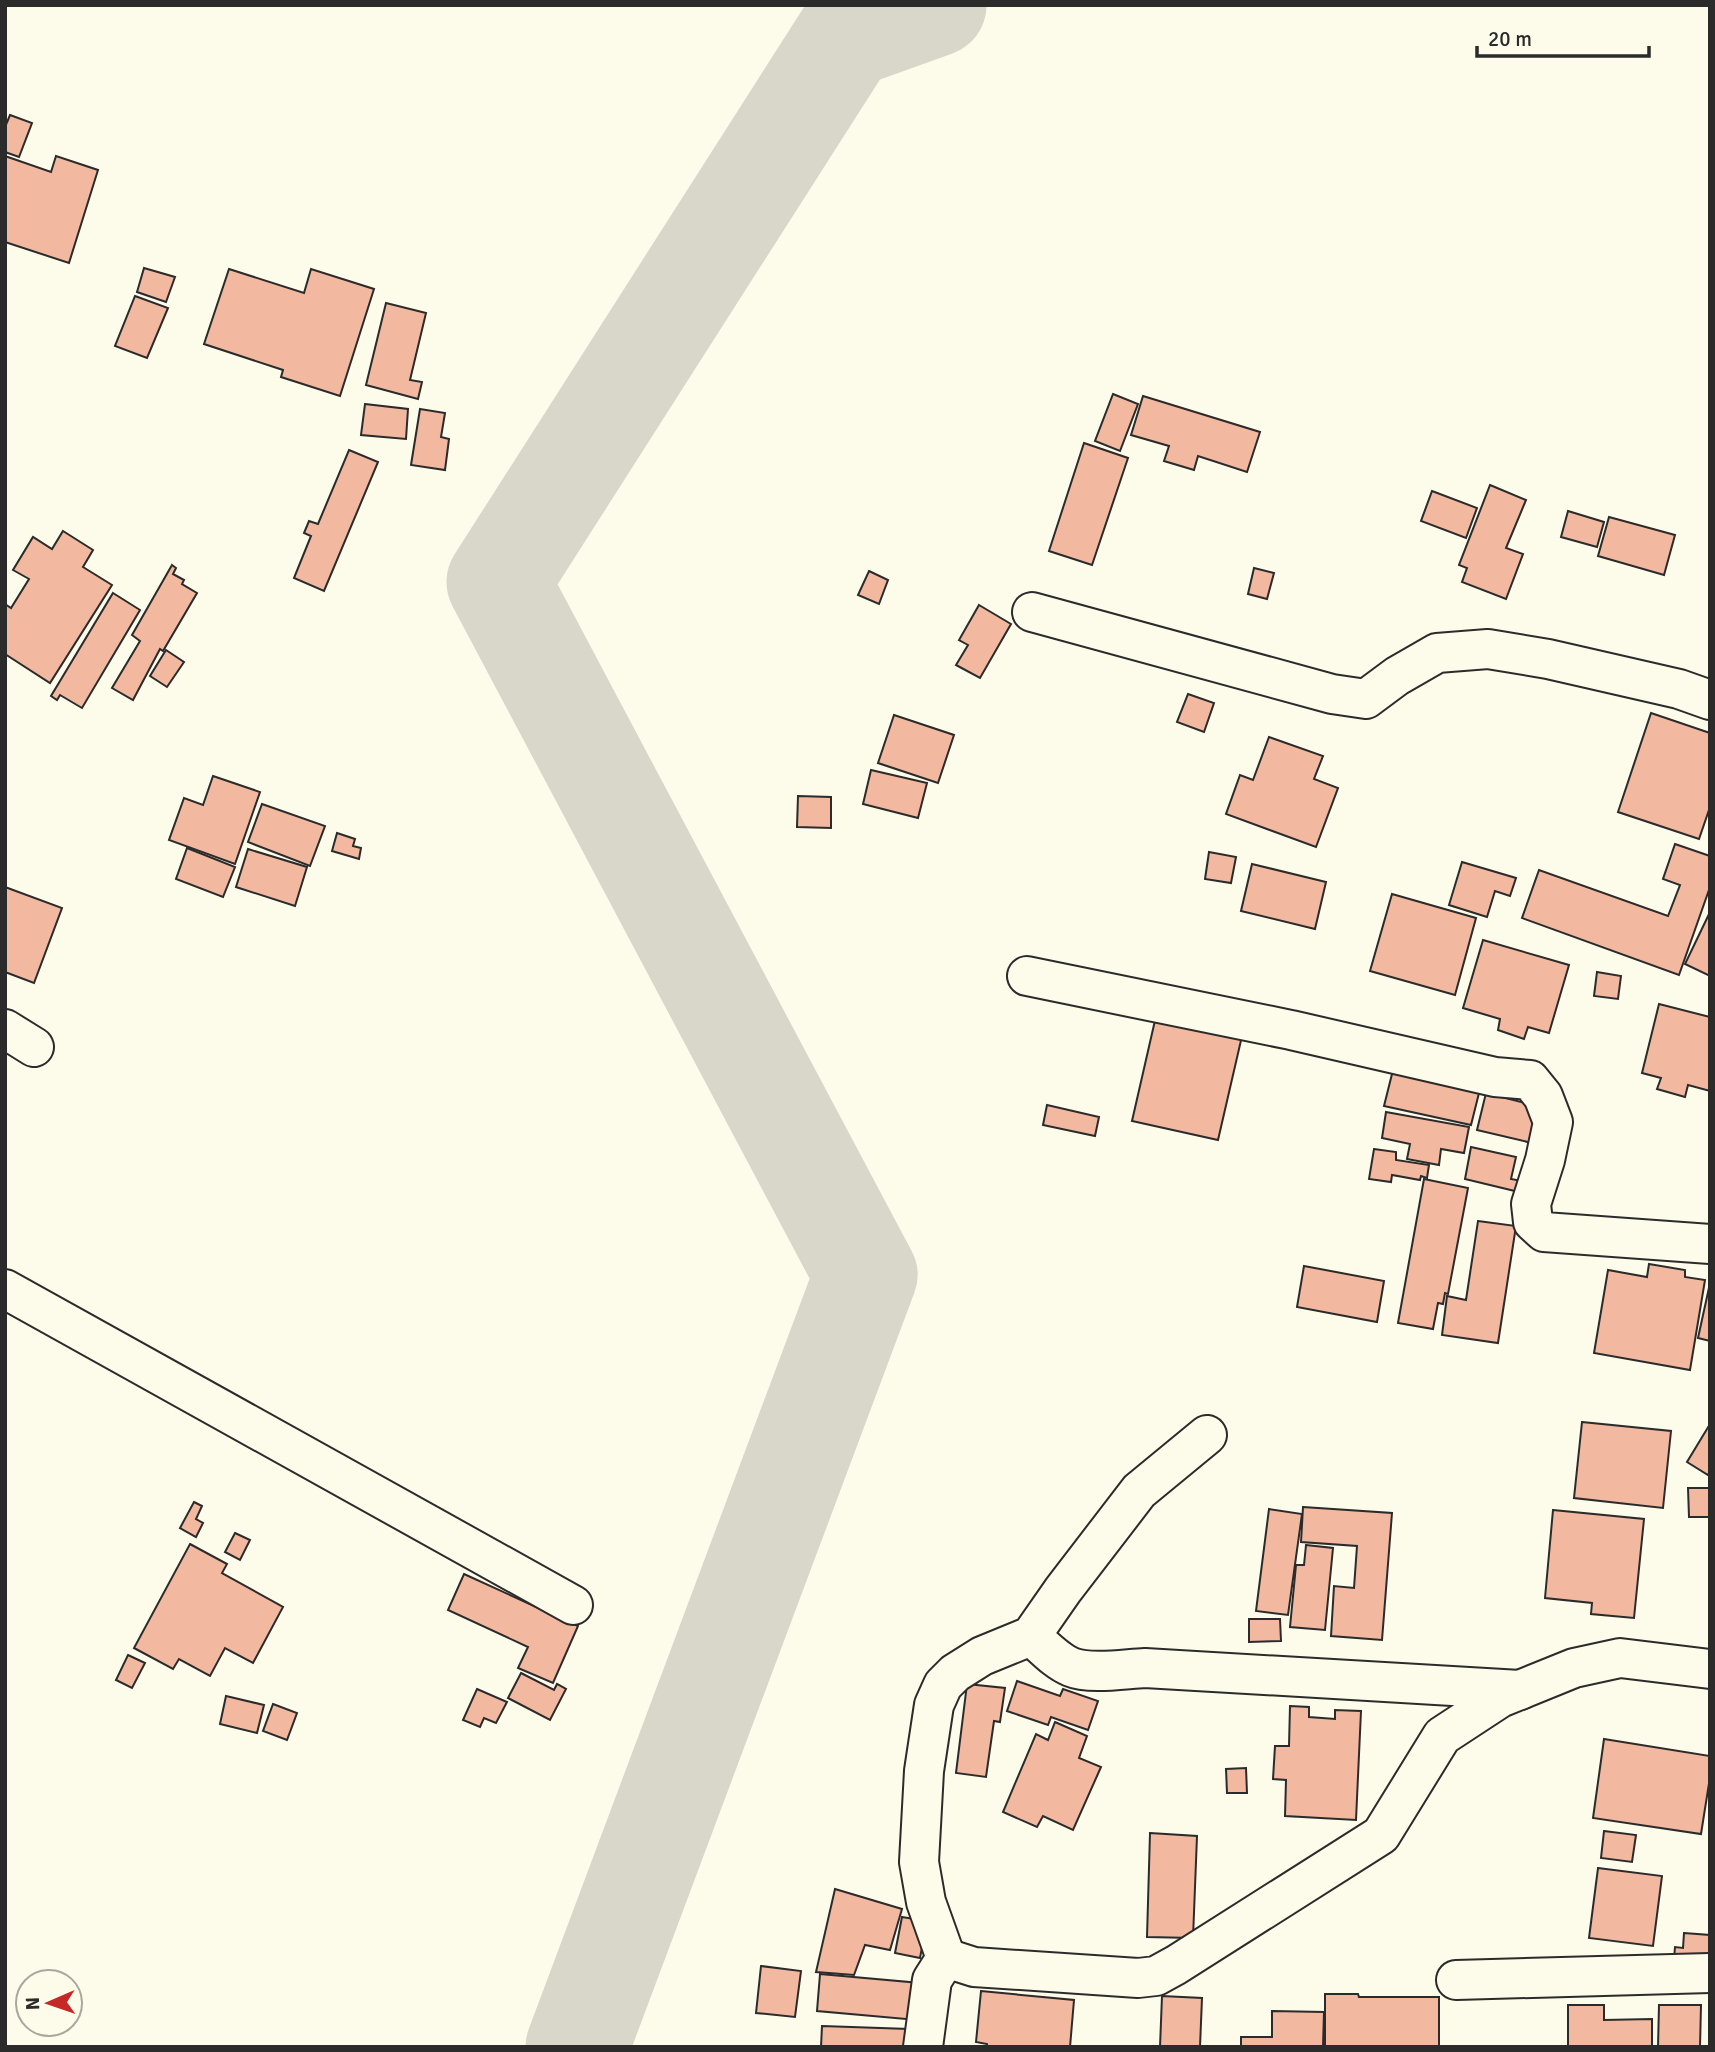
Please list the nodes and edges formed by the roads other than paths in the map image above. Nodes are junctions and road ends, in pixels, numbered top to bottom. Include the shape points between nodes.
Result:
1 (1032, 612) dead end
2 (1710, 700) edge
3 (1027, 976) dead end
4 (1710, 1244) edge
5 (5, 1289) edge
6 (1207, 1435) dead end
7 (573, 1605) dead end
8 (1031, 1636) junction
9 (1710, 1669) edge
10 (1520, 1690) junction
11 (946, 1958) junction
12 (1710, 1973) edge
13 (1456, 1980) dead end
14 (923, 2047) edge

1 - 2 street via 1332,694 1366,699 1437,653 1488,649 1666,686
3 - 4 street via 1495,1077 1530,1080 1543,1096 1553,1122 1531,1204 1533,1222 1545,1232
5 - 7 street
6 - 8 street via 1139,1491
8 - 10 street via 1071,1667 1087,1670 1145,1668
8 - 11 street via 955,1673 934,1705 924,1771 919,1862 926,1902
9 - 10 street via 1620,1658 1574,1668
10 - 11 street via 1441,1736 1381,1835 1156,1976 974,1967
11 - 14 street via 932,1980
12 - 13 street

